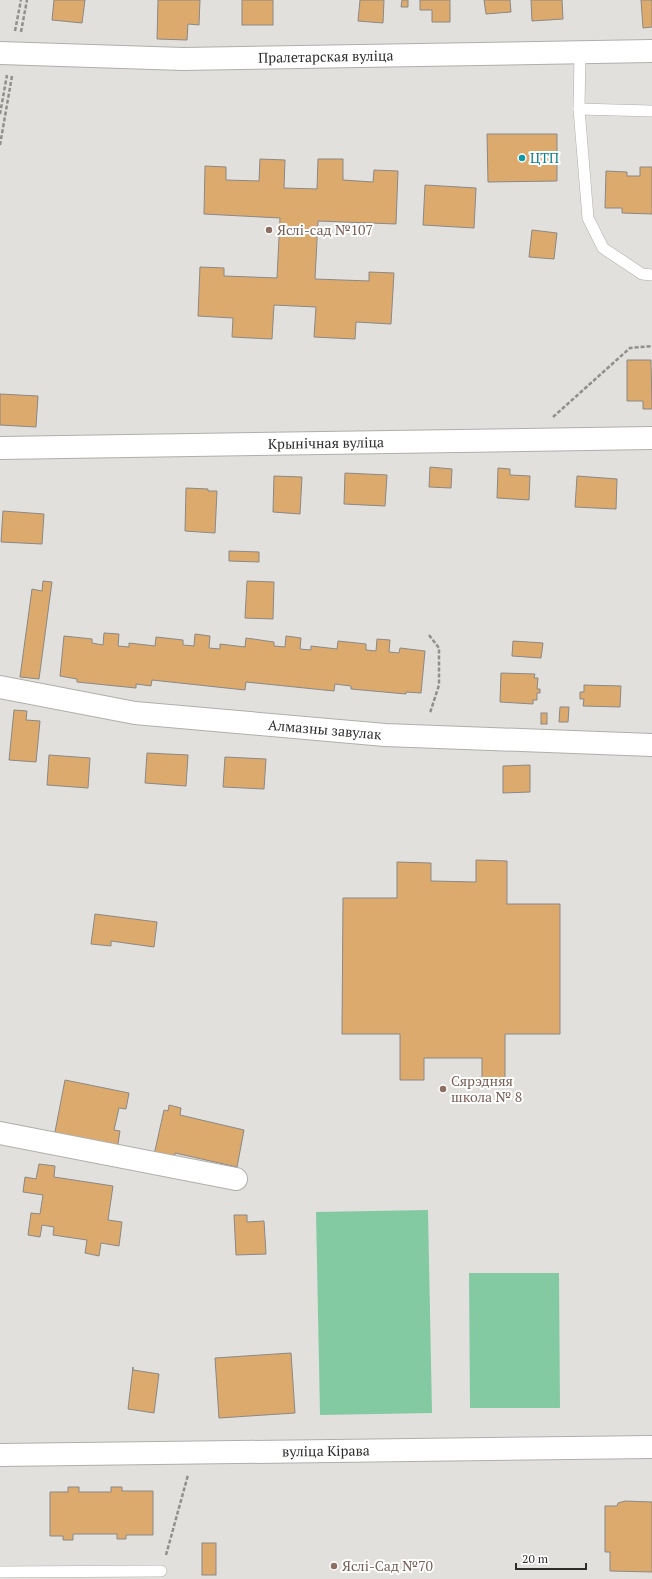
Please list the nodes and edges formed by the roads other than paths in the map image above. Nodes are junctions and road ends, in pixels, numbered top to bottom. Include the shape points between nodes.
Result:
1 (652, 51) edge
2 (0, 53) edge
3 (580, 53) junction
4 (579, 109) junction
5 (652, 111) edge
6 (652, 275) edge
7 (652, 438) edge
8 (0, 448) edge
9 (0, 687) edge
10 (652, 745) edge
11 (0, 1133) edge
12 (236, 1179) dead end
13 (652, 1446) edge
14 (0, 1454) edge
15 (161, 1571) road end
16 (0, 1572) edge

1 - 3 street, Пралетарская вуліца
2 - 3 street, Пралетарская вуліца via 183,59
3 - 4 lane
4 - 5 lane
4 - 6 lane via 588,218 603,248 642,274
7 - 8 street, Крынічная вуліца
9 - 10 street, Алмазны завулак via 135,713 385,735
11 - 12 street
13 - 14 street, вуліца Кірава
15 - 16 lane

